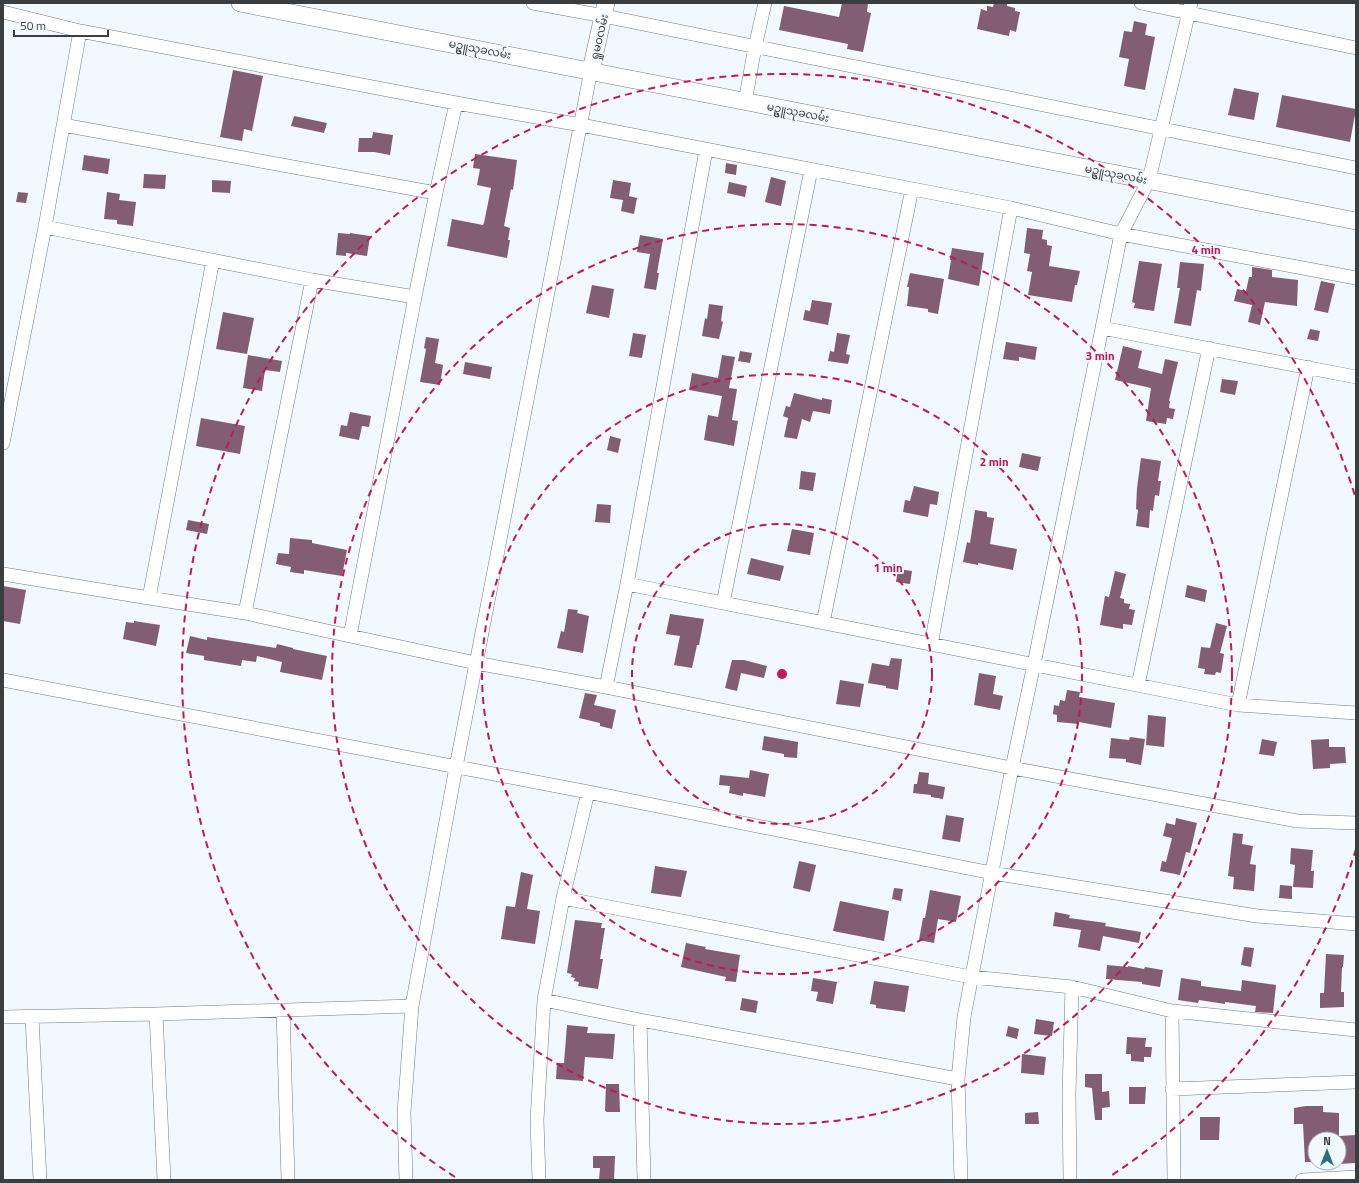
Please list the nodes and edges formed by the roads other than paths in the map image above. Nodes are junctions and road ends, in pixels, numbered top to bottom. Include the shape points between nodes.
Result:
1 (240, 3) edge
2 (533, 3) edge
3 (764, 3) edge
4 (1141, 3) edge
5 (1190, 8) edge
6 (605, 9) edge
7 (3, 12) edge
8 (80, 31) junction
9 (755, 47) junction
10 (1356, 48) edge
11 (591, 70) junction
12 (745, 102) junction
13 (456, 103) junction
14 (63, 125) junction
15 (581, 125) junction
16 (1160, 129) junction
17 (706, 150) junction
18 (1356, 168) edge
19 (811, 170) junction
20 (1149, 180) junction
21 (912, 190) junction
22 (436, 193) junction
23 (1011, 208) junction
24 (1356, 221) edge
25 (45, 227) junction
26 (1121, 234) junction
27 (213, 260) junction
28 (1356, 278) edge
29 (312, 280) junction
30 (415, 297) junction
31 (1102, 328) junction
32 (1209, 348) junction
33 (1308, 367) junction
34 (1356, 377) edge
35 (3, 443) edge
36 (3, 574) edge
37 (627, 584) junction
38 (149, 598) junction
39 (723, 603) junction
40 (245, 613) junction
41 (823, 623) junction
42 (350, 636) junction
43 (931, 644) junction
44 (476, 663) junction
45 (1034, 664) junction
46 (3, 680) edge
47 (1138, 685) junction
48 (606, 687) junction
49 (1238, 705) junction
50 (1356, 713) edge
51 (456, 767) junction
52 (1012, 768) junction
53 (588, 792) junction
54 (1356, 823) edge
55 (992, 873) junction
56 (563, 898) junction
57 (1356, 924) edge
58 (971, 977) junction
59 (1072, 987) junction
60 (544, 1000) junction
61 (412, 1006) junction
62 (283, 1010) junction
63 (1172, 1011) junction
64 (156, 1014) junction
65 (3, 1017) edge
66 (32, 1017) junction
67 (640, 1020) junction
68 (1356, 1030) edge
69 (958, 1079) junction
70 (1356, 1082) edge
71 (1172, 1089) junction
72 (1356, 1177) edge
73 (40, 1180) edge
74 (164, 1180) edge
75 (288, 1180) edge
76 (406, 1180) edge
77 (539, 1180) edge
78 (644, 1180) edge
79 (961, 1180) edge
80 (1070, 1180) edge
81 (1174, 1180) edge
82 (1302, 1180) edge

1 - 11 street, မဥ္ဇူသုခလမ်း
2 - 6 street
3 - 9 street
4 - 5 street
5 - 10 street
5 - 16 street
6 - 9 street
6 - 11 street, ရှုမဝလမ်း
7 - 8 street
8 - 13 street
8 - 14 street
9 - 12 street
9 - 16 street
11 - 12 street, မဥ္ဇူသုခလမ်း
11 - 15 street
12 - 20 street, မဥ္ဇူသုခလမ်း
13 - 15 street
13 - 22 street
14 - 22 street
14 - 25 street
15 - 17 street
15 - 44 street
16 - 18 street
16 - 20 street
17 - 19 street
17 - 37 street
19 - 21 street
19 - 39 street
20 - 24 street, မဥ္ဇူသုခလမ်း
20 - 26 street
21 - 23 street
21 - 41 street
22 - 30 street
23 - 26 street
23 - 43 street
25 - 27 street
25 - 35 street
26 - 28 street
26 - 31 street
27 - 29 street
27 - 38 street
29 - 30 street
29 - 40 street
30 - 42 street
31 - 32 street
31 - 45 street
32 - 33 street
32 - 47 street
33 - 34 street
33 - 49 street
36 - 38 street
37 - 39 street
37 - 48 street
38 - 40 street
39 - 41 street
40 - 42 street
41 - 43 street
42 - 44 street
43 - 45 street
44 - 48 street
44 - 51 street
45 - 47 street
45 - 52 street
46 - 51 street
47 - 49 street
48 - 52 street
49 - 50 street
51 - 53 street
51 - 61 street
52 - 54 street via 1297,820
52 - 55 street
53 - 55 street
53 - 56 street
55 - 57 street via 1257,916
55 - 58 street
56 - 58 street
56 - 60 street
58 - 59 street
58 - 69 street
59 - 63 street
59 - 80 street
60 - 67 street
60 - 77 street via 537,1120
61 - 62 street
61 - 76 street via 404,1113
62 - 64 street
62 - 75 street
63 - 68 street
63 - 71 street
64 - 66 street
64 - 74 street
65 - 66 street
66 - 73 street
67 - 69 street
67 - 78 street
69 - 79 street
70 - 71 street
71 - 81 street
72 - 82 street

